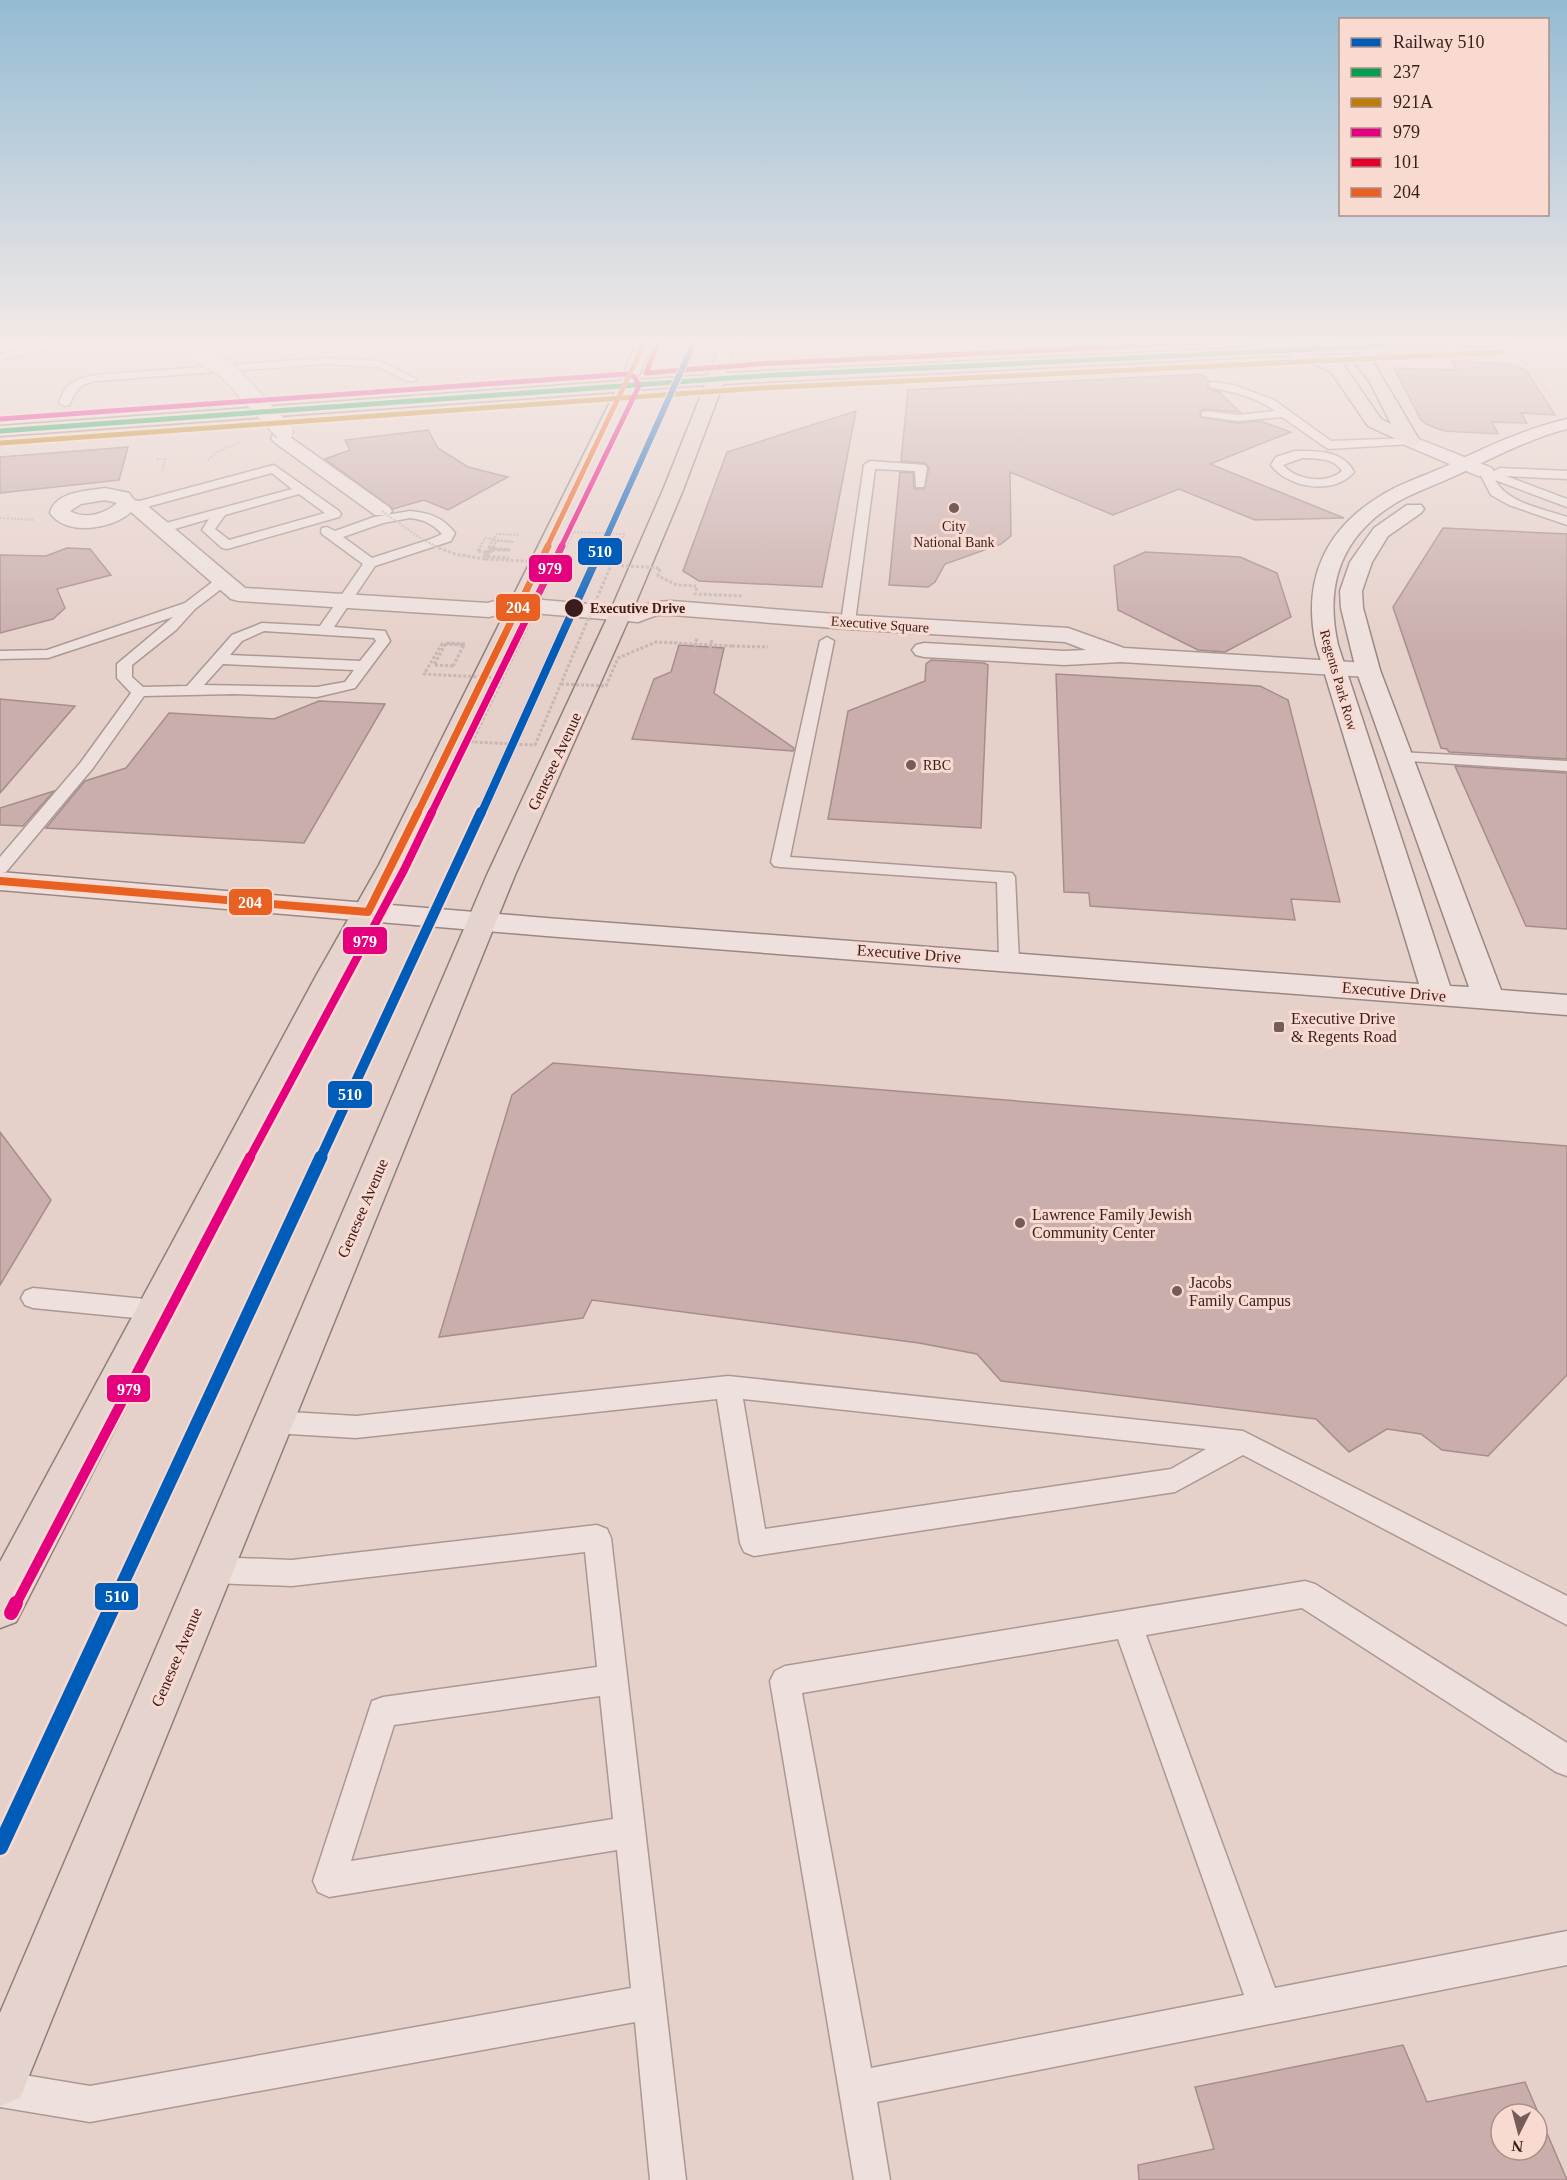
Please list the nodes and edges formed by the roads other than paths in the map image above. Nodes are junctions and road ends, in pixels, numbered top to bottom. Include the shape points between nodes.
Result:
1 (291, 442) edge
2 (599, 442) edge
3 (693, 442) edge
4 (1323, 442) edge
5 (1396, 442) edge
6 (1413, 442) edge
7 (1527, 442) edge
8 (1561, 442) edge
9 (1328, 445) junction
10 (1320, 456) junction
11 (1475, 468) junction
12 (1567, 476) edge
13 (920, 484) dead end
14 (301, 490) junction
15 (1567, 502) edge
16 (132, 505) junction
17 (382, 511) road end
18 (221, 512) junction
19 (88, 521) junction
20 (1567, 521) edge
21 (164, 528) junction
22 (364, 571) junction
23 (247, 575) dead end
24 (336, 578) dead end
25 (224, 580) junction
26 (382, 581) dead end
27 (1324, 586) junction
28 (452, 587) dead end
29 (1351, 591) junction
30 (343, 601) junction
31 (515, 604) junction
32 (190, 606) junction
33 (629, 614) junction
34 (325, 630) junction
35 (1010, 632) junction
36 (841, 636) junction
37 (906, 649) dead end
38 (0, 655) edge
39 (1120, 655) junction
40 (1011, 656) junction
41 (218, 659) junction
42 (365, 666) junction
43 (1334, 667) junction
44 (1368, 670) junction
45 (190, 691) junction
46 (139, 692) junction
47 (1399, 757) junction
48 (1567, 766) edge
49 (0, 868) edge
50 (0, 880) edge
51 (368, 912) junction
52 (482, 921) junction
53 (1009, 961) junction
54 (1438, 995) junction
55 (1489, 999) junction
56 (1567, 1005) edge
57 (33, 1298) dead end
58 (155, 1310) junction
59 (728, 1388) junction
60 (273, 1422) junction
61 (1243, 1442) junction
62 (212, 1570) junction
63 (0, 1606) edge
64 (1567, 1611) edge
65 (1127, 1623) junction
66 (613, 1679) junction
67 (1567, 1761) edge
68 (631, 1832) junction
69 (1567, 1948) edge
70 (650, 2002) junction
71 (1265, 2007) junction
72 (0, 2078) edge
73 (857, 2088) junction
74 (0, 2089) edge
75 (668, 2180) edge
76 (872, 2180) edge

1 - 17 street, bridge
2 - 31 main road
3 - 33 main road, Genesee Avenue
4 - 9 lane
5 - 9 lane
6 - 11 street
7 - 11 street, Regents Park Row
8 - 11 street, Regents Park Row
9 - 10 lane
10 - 10 lane via 1295,455 1277,465 1288,475 1316,482 1338,480 1348,472 1343,464
11 - 12 lane
11 - 15 lane
11 - 20 lane via 1495,492
11 - 27 street, Regents Park Row via 1391,498 1372,511 1336,550
11 - 29 street, Regents Park Row via 1381,532 1361,562
13 - 36 lane via 921,468 870,465
14 - 16 lane via 273,469
14 - 18 lane
14 - 18 lane via 335,514 226,545 208,530
16 - 19 street via 118,514
16 - 19 street via 122,497 94,495 75,499 61,508 65,519
16 - 21 street
18 - 21 lane
19 - 21 street
21 - 25 street
22 - 22 lane via 329,533 411,513 428,516 449,533 446,538
22 - 24 street
22 - 26 street
22 - 30 lane
23 - 25 street
25 - 30 street via 239,594
25 - 32 lane
27 - 29 lane
27 - 43 street, Regents Park Row via 1323,625
28 - 31 street via 499,591
29 - 44 street, Regents Park Row
30 - 31 street via 489,610
30 - 34 lane
31 - 33 street, Executive Square
31 - 51 main road
32 - 38 lane via 48,654
32 - 46 lane via 171,627 124,664 125,678
33 - 36 street, Executive Square via 660,627
33 - 52 main road, Genesee Avenue
34 - 41 lane via 262,627 237,638
34 - 42 lane via 380,634 383,641
35 - 36 street, Executive Square
35 - 39 street, Executive Square via 1068,635
35 - 40 street
36 - 53 lane via 780,862 1006,877
37 - 40 street, Executive Square
39 - 40 street, Executive Square
39 - 43 street, Executive Square
41 - 42 lane
41 - 45 lane
42 - 45 lane via 350,685 317,692
43 - 44 street, Executive Square
43 - 54 street, Regents Park Row
44 - 47 street, Regents Park Row
45 - 46 lane
46 - 49 lane via 87,765
47 - 48 lane
47 - 55 street, Regents Park Row
50 - 51 street, Executive Drive
51 - 52 street, Executive Drive
51 - 58 main road
52 - 53 street, Executive Drive
52 - 60 main road, Genesee Avenue
53 - 54 street, Executive Drive
54 - 55 street, Executive Drive
55 - 56 street, Executive Drive
57 - 58 lane
58 - 63 main road
59 - 60 lane via 356,1427
59 - 61 lane
59 - 61 lane via 754,1543 1175,1479
60 - 62 main road, Genesee Avenue
61 - 64 lane
62 - 66 lane via 292,1573 597,1538
62 - 72 main road, Genesee Avenue
65 - 67 lane via 1305,1594
65 - 71 lane
65 - 73 lane via 784,1682
66 - 68 lane
66 - 68 lane via 383,1713 329,1881
68 - 70 lane
69 - 71 lane
70 - 74 lane via 90,2104
70 - 75 lane
71 - 73 lane
73 - 76 lane

